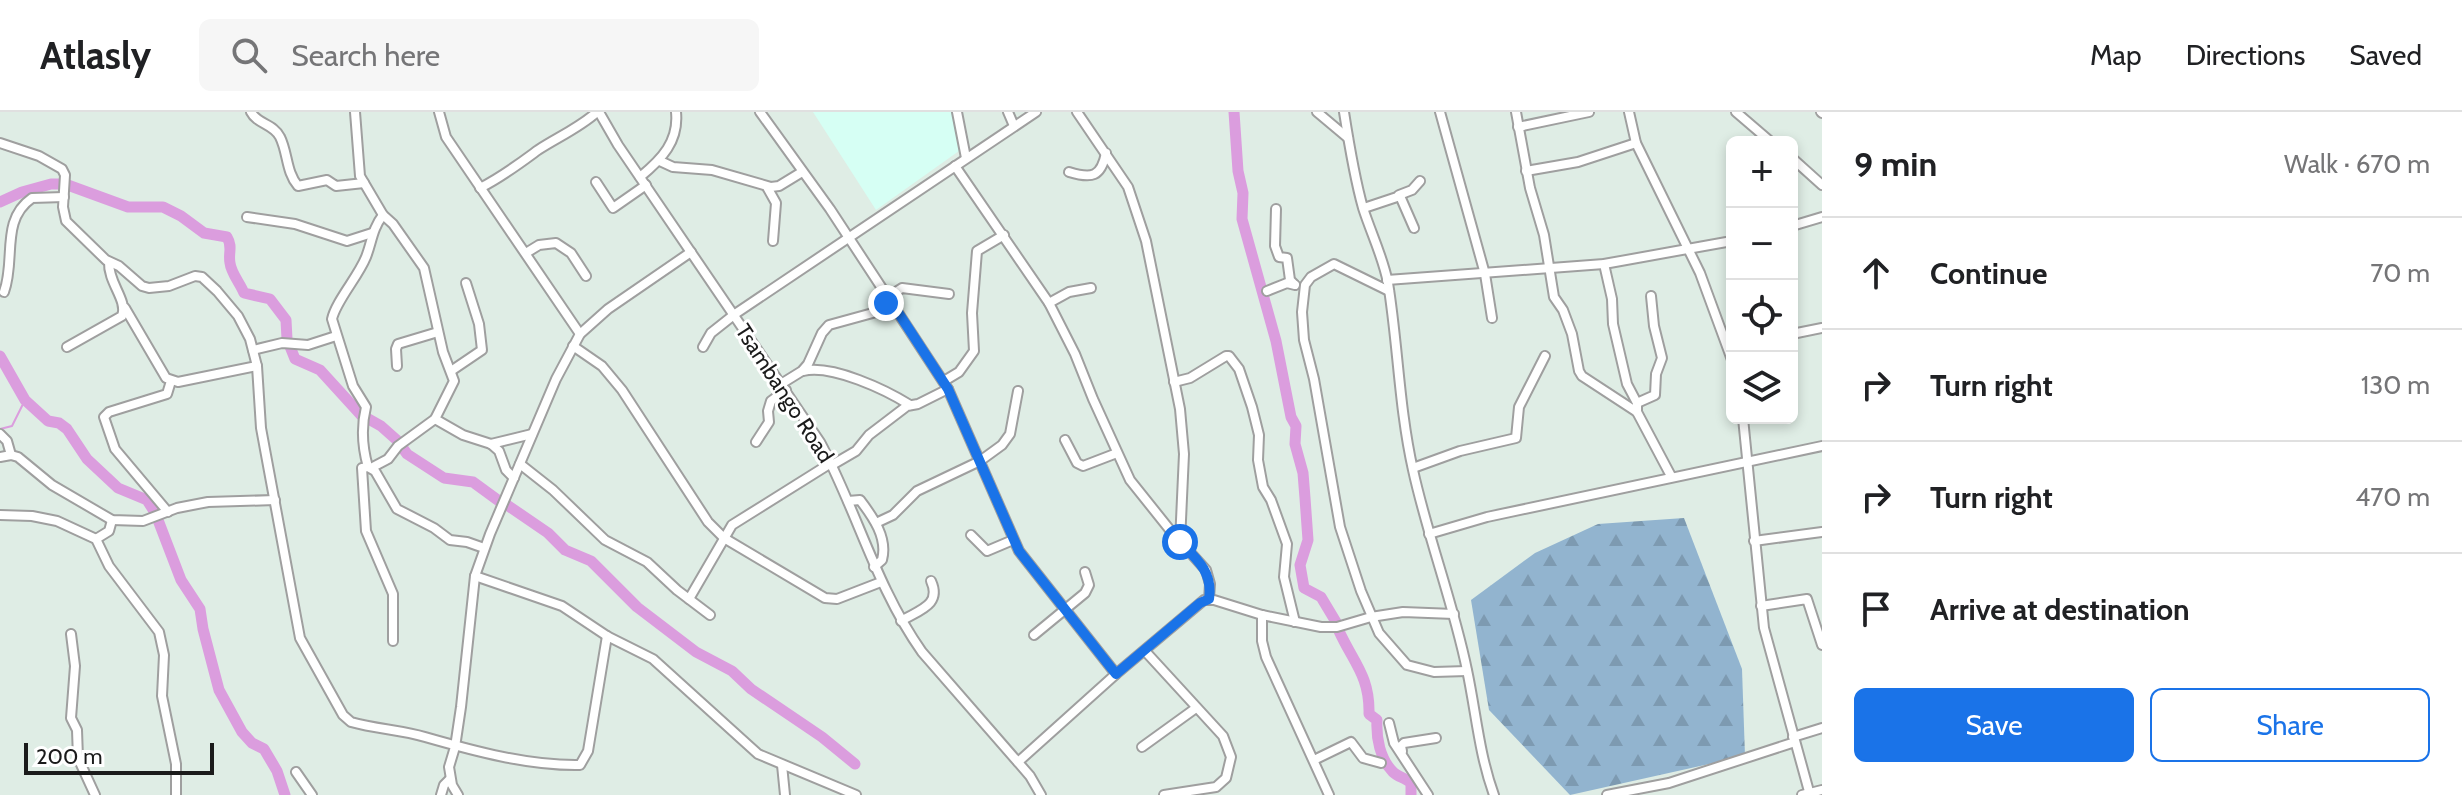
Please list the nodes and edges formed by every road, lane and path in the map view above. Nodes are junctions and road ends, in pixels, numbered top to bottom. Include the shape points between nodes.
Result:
1 (251, 112) edge
2 (355, 112) edge
3 (439, 112) edge
4 (598, 112) edge
5 (676, 112) edge
6 (760, 112) edge
7 (957, 112) edge
8 (1008, 112) edge
9 (1036, 112) edge
10 (1077, 112) edge
11 (1317, 112) edge
12 (1344, 112) edge
13 (1440, 112) edge
14 (1516, 112) edge
15 (1589, 112) edge
16 (1629, 112) edge
17 (1736, 112) edge
18 (1014, 126) junction
19 (1518, 127) junction
20 (1764, 136) edge
21 (1348, 138) junction
22 (0, 143) edge
23 (1636, 143) junction
24 (1106, 152) junction
25 (966, 158) junction
26 (660, 161) junction
27 (1798, 163) edge
28 (955, 166) junction
29 (1526, 171) junction
30 (802, 172) junction
31 (1069, 172) dead end
32 (643, 181) junction
33 (1420, 181) dead end
34 (596, 182) dead end
35 (364, 183) junction
36 (1822, 185) edge
37 (767, 187) junction
38 (480, 188) junction
39 (1398, 196) junction
40 (64, 197) junction
41 (1364, 208) junction
42 (1276, 209) dead end
43 (383, 215) junction
44 (247, 217) dead end
45 (1822, 217) edge
46 (1798, 224) edge
47 (1414, 228) dead end
48 (372, 233) junction
49 (1004, 235) junction
50 (849, 240) junction
51 (773, 241) dead end
52 (1726, 242) edge
53 (1687, 250) junction
54 (691, 252) junction
55 (526, 253) junction
56 (109, 262) junction
57 (1604, 264) junction
58 (1549, 269) junction
59 (1485, 274) junction
60 (586, 276) dead end
61 (1387, 280) junction
62 (466, 283) dead end
63 (1294, 284) junction
64 (1091, 288) dead end
65 (1267, 291) dead end
66 (1389, 291) junction
67 (4, 292) dead end
68 (949, 294) dead end
69 (1303, 294) junction
70 (1651, 296) dead end
71 (888, 297) junction
72 (1049, 303) junction
73 (125, 308) junction
74 (735, 314) junction
75 (1492, 318) dead end
76 (1726, 328) edge
77 (1822, 328) edge
78 (438, 332) junction
79 (1798, 333) edge
80 (580, 334) junction
81 (336, 336) junction
82 (573, 346) junction
83 (67, 347) dead end
84 (703, 347) dead end
85 (253, 350) junction
86 (1545, 356) dead end
87 (257, 366) junction
88 (397, 366) dead end
89 (451, 371) junction
90 (802, 371) junction
91 (171, 381) junction
92 (1174, 382) junction
93 (946, 385) junction
94 (783, 387) junction
95 (1018, 391) dead end
96 (910, 405) junction
97 (1637, 408) junction
98 (435, 419) junction
99 (1744, 424) edge
100 (0, 434) edge
101 (532, 434) junction
102 (1065, 440) dead end
103 (756, 442) dead end
104 (491, 444) junction
105 (1822, 446) edge
106 (1117, 453) junction
107 (11, 455) junction
108 (0, 457) edge
109 (980, 461) junction
110 (520, 464) junction
111 (832, 464) junction
112 (1747, 464) junction
113 (370, 468) junction
114 (1413, 468) junction
115 (1671, 476) junction
116 (514, 478) junction
117 (275, 500) junction
118 (848, 501) junction
119 (168, 512) junction
120 (0, 515) edge
121 (112, 520) junction
122 (876, 523) junction
123 (1822, 532) edge
124 (1429, 534) junction
125 (971, 535) dead end
126 (724, 538) junction
127 (96, 539) junction
128 (1013, 540) junction
129 (1754, 541) junction
130 (1180, 542) junction
131 (484, 548) junction
132 (874, 567) junction
133 (1085, 572) dead end
134 (475, 576) junction
135 (931, 581) dead end
136 (881, 582) junction
137 (689, 599) junction
138 (1209, 599) junction
139 (1761, 606) junction
140 (1065, 609) junction
141 (1454, 614) junction
142 (710, 615) dead end
143 (1262, 615) junction
144 (1371, 617) junction
145 (901, 621) junction
146 (1295, 622) junction
147 (71, 634) dead end
148 (1034, 635) dead end
149 (607, 636) junction
150 (393, 641) dead end
151 (1822, 645) edge
152 (1145, 651) junction
153 (1467, 671) junction
154 (1116, 674) junction
155 (1196, 708) junction
156 (1389, 723) dead end
157 (1822, 728) edge
158 (1436, 738) dead end
159 (1794, 739) junction
160 (455, 747) junction
161 (1142, 747) dead end
162 (1402, 751) junction
163 (1314, 760) junction
164 (1018, 762) junction
165 (1381, 763) dead end
166 (782, 765) junction
167 (296, 772) dead end
168 (450, 779) junction
169 (1822, 790) edge
170 (1807, 794) edge
171 (95, 795) edge
172 (176, 795) edge
173 (312, 795) edge
174 (441, 795) edge
175 (458, 795) edge
176 (785, 795) edge
177 (856, 795) edge
178 (1041, 795) edge
179 (1164, 795) edge
180 (1329, 795) edge
181 (1428, 795) edge
182 (1494, 795) edge
183 (1607, 795) edge

1 - 35 street via 280,135 298,186 327,180 336,186
2 - 35 street
3 - 38 street via 446,137
4 - 32 street, Tsambango Road
4 - 38 street
5 - 26 street via 675,134
6 - 30 street
7 - 25 street
8 - 18 street
9 - 18 street
10 - 24 street
11 - 21 street
12 - 21 street
13 - 59 street
14 - 19 street
15 - 19 street
16 - 23 street
17 - 20 street
18 - 25 street
19 - 29 street
21 - 41 street
22 - 40 street via 62,169
23 - 29 street via 1578,162
23 - 53 street
24 - 31 street via 1096,174
24 - 92 street via 1138,214
25 - 28 street
26 - 32 street
26 - 37 street
27 - 36 street
28 - 49 street
28 - 50 street
29 - 58 street
30 - 37 street
30 - 50 street
32 - 34 street via 613,208
32 - 54 street, Tsambango Road
33 - 39 street
35 - 43 street
37 - 51 street via 776,203
38 - 55 street
39 - 41 street
39 - 47 street
40 - 56 street via 66,221
40 - 67 street via 32,198 19,209 9,236
41 - 61 street
42 - 63 street via 1276,250 1287,258
43 - 48 street
43 - 78 street via 424,268
44 - 48 street via 295,224 347,241
45 - 46 street
48 - 81 street via 367,256 333,314
49 - 72 street
49 - 93 street via 977,251 974,351
50 - 71 street
50 - 74 street
52 - 53 street
53 - 57 street
53 - 76 street
54 - 74 street, Tsambango Road
54 - 80 street
55 - 60 street via 556,243 571,253
55 - 80 street
56 - 73 street via 109,275
56 - 85 street via 149,288 202,277 238,316
57 - 58 street
57 - 97 street via 1613,324
58 - 59 street
58 - 97 street via 1582,376
59 - 61 street
59 - 75 street
61 - 66 street
62 - 89 street via 482,350
63 - 65 street
63 - 69 street
64 - 72 street
66 - 69 street via 1331,264 1307,281
66 - 114 street
68 - 71 street via 905,287
69 - 144 street via 1304,340 1340,527
70 - 97 street via 1662,362 1655,395
71 - 90 street via 880,311 825,328
71 - 93 street
72 - 106 street
73 - 83 street via 122,316
73 - 91 street
74 - 84 street via 711,333
74 - 94 street, Tsambango Road
77 - 79 street
78 - 88 street via 398,344
78 - 89 street
80 - 82 street
81 - 85 street via 308,345
81 - 113 street via 366,407 361,424
82 - 101 street
82 - 126 street via 602,366 622,390 708,522
85 - 87 street
86 - 114 street via 1519,407 1516,438
87 - 91 street
87 - 117 street via 261,428
89 - 98 street via 454,385
90 - 94 street
90 - 96 street via 820,370 862,382
91 - 119 street via 167,394 104,417 115,449
92 - 130 street via 1184,454
92 - 146 street via 1226,356 1239,369 1259,435 1263,487 1287,544 1284,577
93 - 96 street
93 - 109 street
94 - 103 street via 769,405 769,422
94 - 111 street, Tsambango Road
95 - 109 street via 1006,440
96 - 111 street via 856,451
97 - 115 street
98 - 104 street
98 - 113 street
99 - 112 street
100 - 107 street
101 - 104 street
101 - 110 street
102 - 106 street via 1083,466
104 - 116 street
105 - 112 street
106 - 130 street via 1139,493
107 - 108 street
107 - 121 street
109 - 122 street via 921,488 893,515
109 - 128 street
110 - 116 street
110 - 137 street via 605,540 647,562
111 - 118 street, Tsambango Road
111 - 126 street via 732,525
112 - 115 street
112 - 129 street
113 - 131 street via 397,509 450,540
113 - 150 street via 361,473 366,531 393,594
114 - 124 street
115 - 124 street
116 - 131 street
117 - 119 street via 208,502
117 - 160 street via 301,642 335,706 351,722
118 - 122 street via 860,500
118 - 132 street, Tsambango Road
119 - 121 street via 143,521
120 - 127 street via 57,521
121 - 127 street via 109,531
122 - 132 street via 884,551
123 - 129 street
124 - 141 street
125 - 128 street via 987,551
126 - 136 street via 831,599
126 - 137 street
127 - 172 street via 163,643 162,696 176,764
128 - 140 street
129 - 139 street
130 - 138 street via 1206,570
131 - 134 street
132 - 136 street, Tsambango Road
133 - 140 street via 1088,590
134 - 149 street via 562,606
134 - 160 street
135 - 145 street via 935,598
136 - 145 street, Tsambango Road
137 - 142 street
138 - 143 street
138 - 152 street
139 - 151 street via 1807,599
139 - 159 street
140 - 148 street
140 - 154 street
141 - 144 street
141 - 153 street
143 - 146 street
143 - 163 street via 1266,657
144 - 146 street via 1337,627
144 - 153 street via 1407,665 1422,671
145 - 164 street, Tsambango Road
147 - 171 street via 71,718 78,758
149 - 160 street via 582,764
149 - 166 street via 653,659 758,754
152 - 154 street
152 - 155 street
153 - 182 street via 1482,759
154 - 164 street
155 - 161 street
155 - 179 street via 1228,744 1229,772 1216,787
156 - 162 street
157 - 159 street
158 - 162 street via 1404,743
159 - 170 street
159 - 183 street via 1669,783
160 - 168 street
162 - 181 street
163 - 165 street via 1351,742 1363,758
163 - 180 street
164 - 178 street, Tsambango Road
166 - 176 street
166 - 177 street
167 - 173 street
168 - 174 street
168 - 175 street
169 - 170 street

